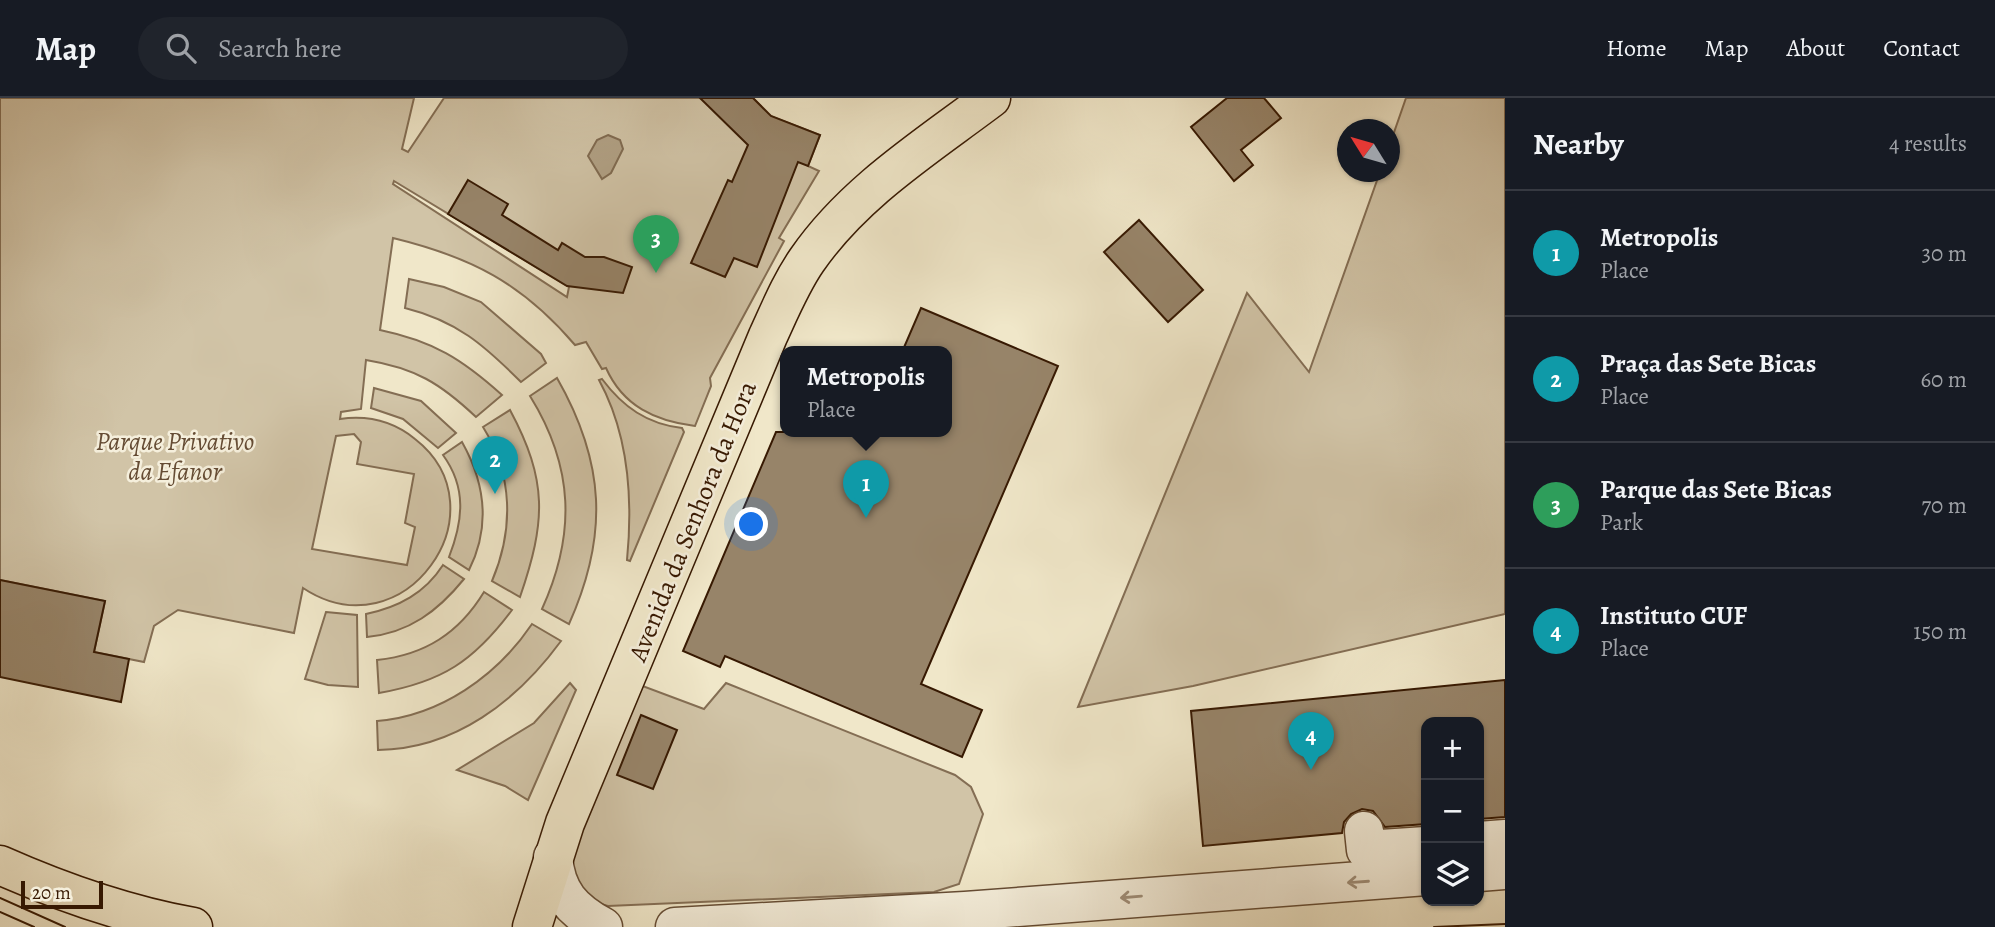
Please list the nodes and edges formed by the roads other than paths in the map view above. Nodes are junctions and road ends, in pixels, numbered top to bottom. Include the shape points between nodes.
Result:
1 (991, 98) edge
2 (1364, 831) dead end
3 (1505, 839) edge
4 (1484, 841) edge
5 (1421, 846) edge
6 (553, 857) junction
7 (0, 865) edge
8 (1505, 870) edge
9 (1484, 872) edge
10 (1421, 876) edge
11 (192, 927) edge
12 (505, 927) edge
13 (532, 927) edge
14 (603, 927) edge
15 (674, 927) edge

1 - 6 main road, Avenida da Senhora da Hora via 863,196 819,243 796,278
2 - 5 street via 1366,850
3 - 4 street
6 - 12 main road, Avenida da Senhora da Hora via 532,894
6 - 13 main road, Avenida da Senhora da Hora
6 - 14 street via 557,883 566,901
7 - 11 main road via 85,897
8 - 9 street
10 -> 15 street via 965,911

